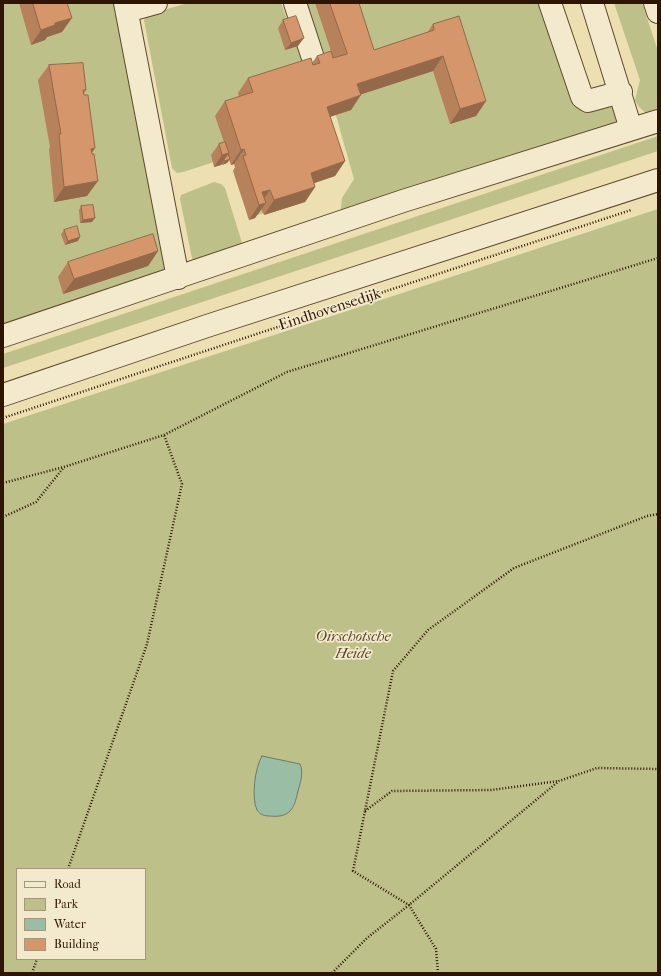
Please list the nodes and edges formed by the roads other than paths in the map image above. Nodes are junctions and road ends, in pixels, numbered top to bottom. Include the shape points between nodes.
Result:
1 (156, 3) edge
2 (295, 3) edge
3 (550, 3) edge
4 (592, 3) edge
5 (655, 3) edge
6 (126, 7) edge
7 (658, 12) edge
8 (312, 56) dead end
9 (621, 92) junction
10 (658, 121) edge
11 (632, 130) junction
12 (658, 180) edge
13 (178, 278) junction
14 (3, 336) edge
15 (3, 395) edge

1 - 6 street
2 - 8 street
3 - 9 street via 582,97 588,101
4 - 9 street
5 - 7 street
6 - 13 street
9 - 11 street
10 - 11 street
11 - 13 street via 403,201
12 - 15 street, Eindhovensedijk
13 - 14 street

